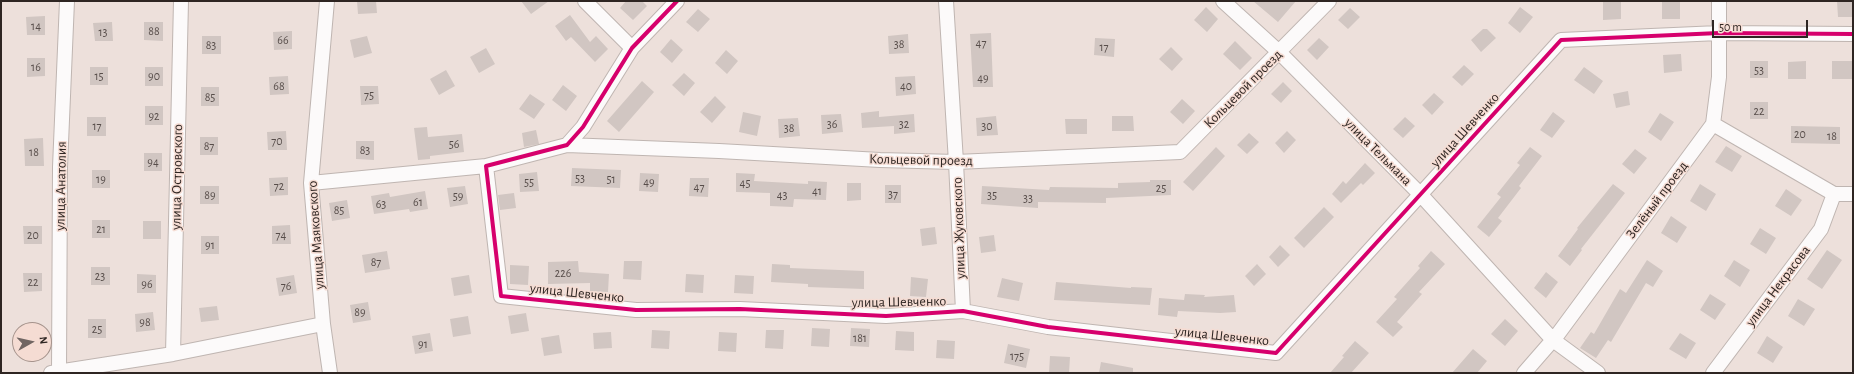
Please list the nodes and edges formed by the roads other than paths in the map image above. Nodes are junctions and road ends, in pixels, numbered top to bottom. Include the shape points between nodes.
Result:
1 (67, 1) edge
2 (181, 1) edge
3 (327, 1) edge
4 (584, 1) edge
5 (677, 1) edge
6 (946, 1) edge
7 (1223, 1) edge
8 (1330, 1) edge
9 (1719, 1) edge
10 (1719, 33) junction
11 (1853, 34) edge
12 (632, 48) junction
13 (1279, 52) junction
14 (1714, 124) junction
15 (567, 145) junction
16 (956, 162) junction
17 (486, 166) junction
18 (311, 183) junction
19 (1834, 194) junction
20 (1853, 194) edge
21 (1421, 196) junction
22 (963, 311) junction
23 (323, 324) junction
24 (1552, 340) junction
25 (173, 354) junction
26 (55, 372) edge
27 (330, 373) edge
28 (1524, 373) edge
29 (1598, 373) edge
30 (1713, 373) edge

1 - 26 street, улица Анатолия
2 - 25 street, улица Островского
3 - 18 street, улица Маяковского
4 - 12 street
5 - 12 street
6 - 16 street, улица Жуковского
7 - 13 street, улица Тельмана
8 - 13 street, Кольцевой проезд
9 - 10 street, Зелёный проезд
10 - 11 street, улица Шевченко
10 - 14 street, Зелёный проезд via 1720,77
10 - 21 street, улица Шевченко via 1560,40
12 - 15 street via 583,127
13 - 16 street, Кольцевой проезд via 1180,152
13 - 21 street, улица Тельмана
14 - 19 street
14 - 24 street, Зелёный проезд
15 - 16 street, Кольцевой проезд
15 - 17 street, Кольцевой проезд
16 - 22 street, улица Жуковского
17 - 18 street, Кольцевой проезд
17 - 22 street, улица Шевченко via 501,296 636,310 740,309 886,316
18 - 23 street, улица Маяковского
19 - 20 street
19 - 30 street, улица Некрасова via 1821,229
21 - 22 street, улица Шевченко via 1276,353 1048,327
21 - 24 street, улица Тельмана
23 - 25 street
23 - 27 street, улица Маяковского
24 - 28 street, Зелёный проезд
24 - 29 street, улица Тельмана
25 - 26 street

